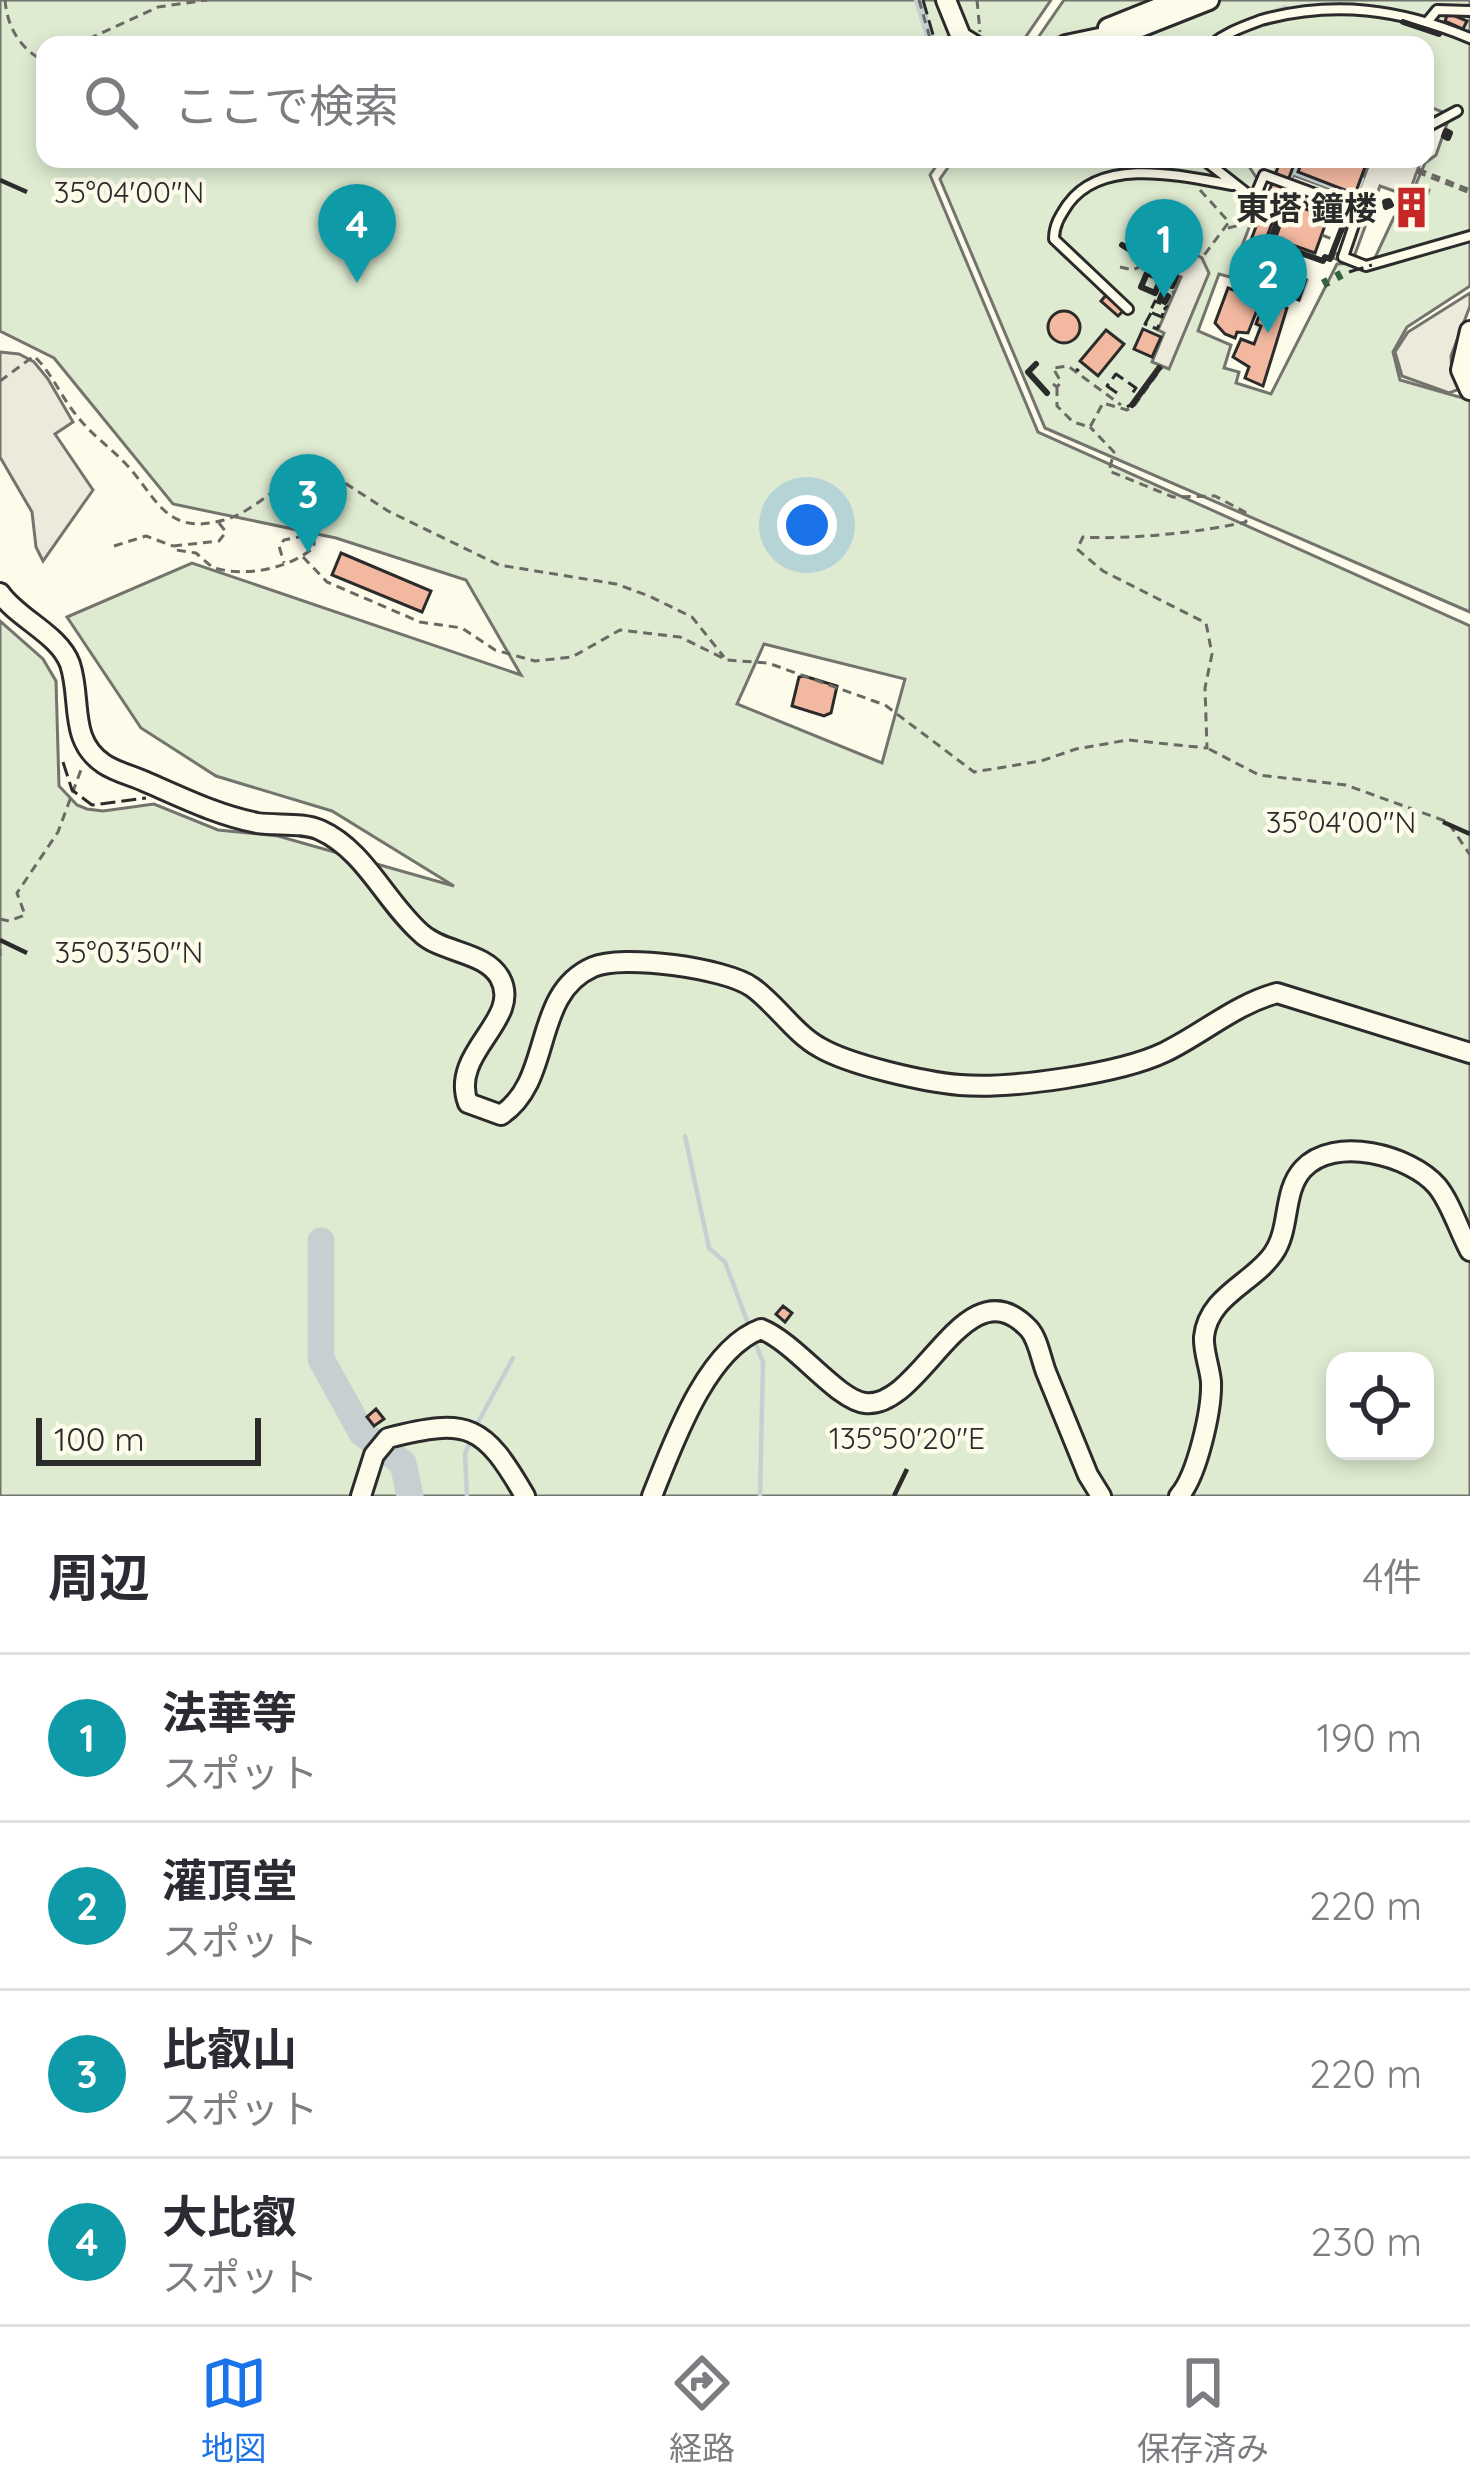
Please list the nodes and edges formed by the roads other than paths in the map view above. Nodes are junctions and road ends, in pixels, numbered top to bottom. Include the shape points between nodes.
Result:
1 (946, 0) edge
2 (1178, 0) edge
3 (1209, 0) edge
4 (1470, 11) edge
5 (1427, 21) junction
6 (962, 36) edge
7 (1088, 36) edge
8 (1108, 36) edge
9 (1222, 36) edge
10 (1470, 38) edge
11 (1457, 110) dead end
12 (1434, 123) edge
13 (1213, 168) edge
14 (1233, 185) junction
15 (1470, 236) edge
16 (1128, 309) dead end
17 (1470, 331) edge
18 (1466, 351) edge
19 (1470, 390) edge
20 (0, 593) edge
21 (1470, 1053) edge
22 (1470, 1251) edge
23 (361, 1496) edge
24 (525, 1496) edge
25 (652, 1496) edge
26 (1101, 1496) edge
27 (1179, 1496) edge

1 - 6 street
2 - 7 street
3 - 8 street
4 - 5 lane via 1437,10
5 - 9 lane via 1334,3 1288,9
5 - 10 lane
11 - 12 lane
13 - 14 lane
14 - 15 lane via 1254,200 1264,175 1359,210 1343,257 1366,266
14 - 16 lane via 1141,173 1096,180 1070,201 1054,239
17 - 18 street
18 - 19 street
20 - 21 street via 61,649 81,741 104,764 221,815 316,828 342,842 422,934 485,962 504,1000 462,1087 468,1103 483,1111 501,1115 529,1088 564,985 595,966 632,959 732,977 817,1047 958,1085 1132,1065 1277,993
22 - 27 street via 1438,1186 1414,1167 1348,1152 1318,1156 1301,1170 1282,1241 1213,1312 1204,1337 1211,1387 1202,1443
23 - 24 street via 388,1438 464,1428 499,1451
25 - 26 street via 714,1369 752,1333 781,1337 853,1401 872,1405 900,1391 980,1314 1008,1314 1032,1331

